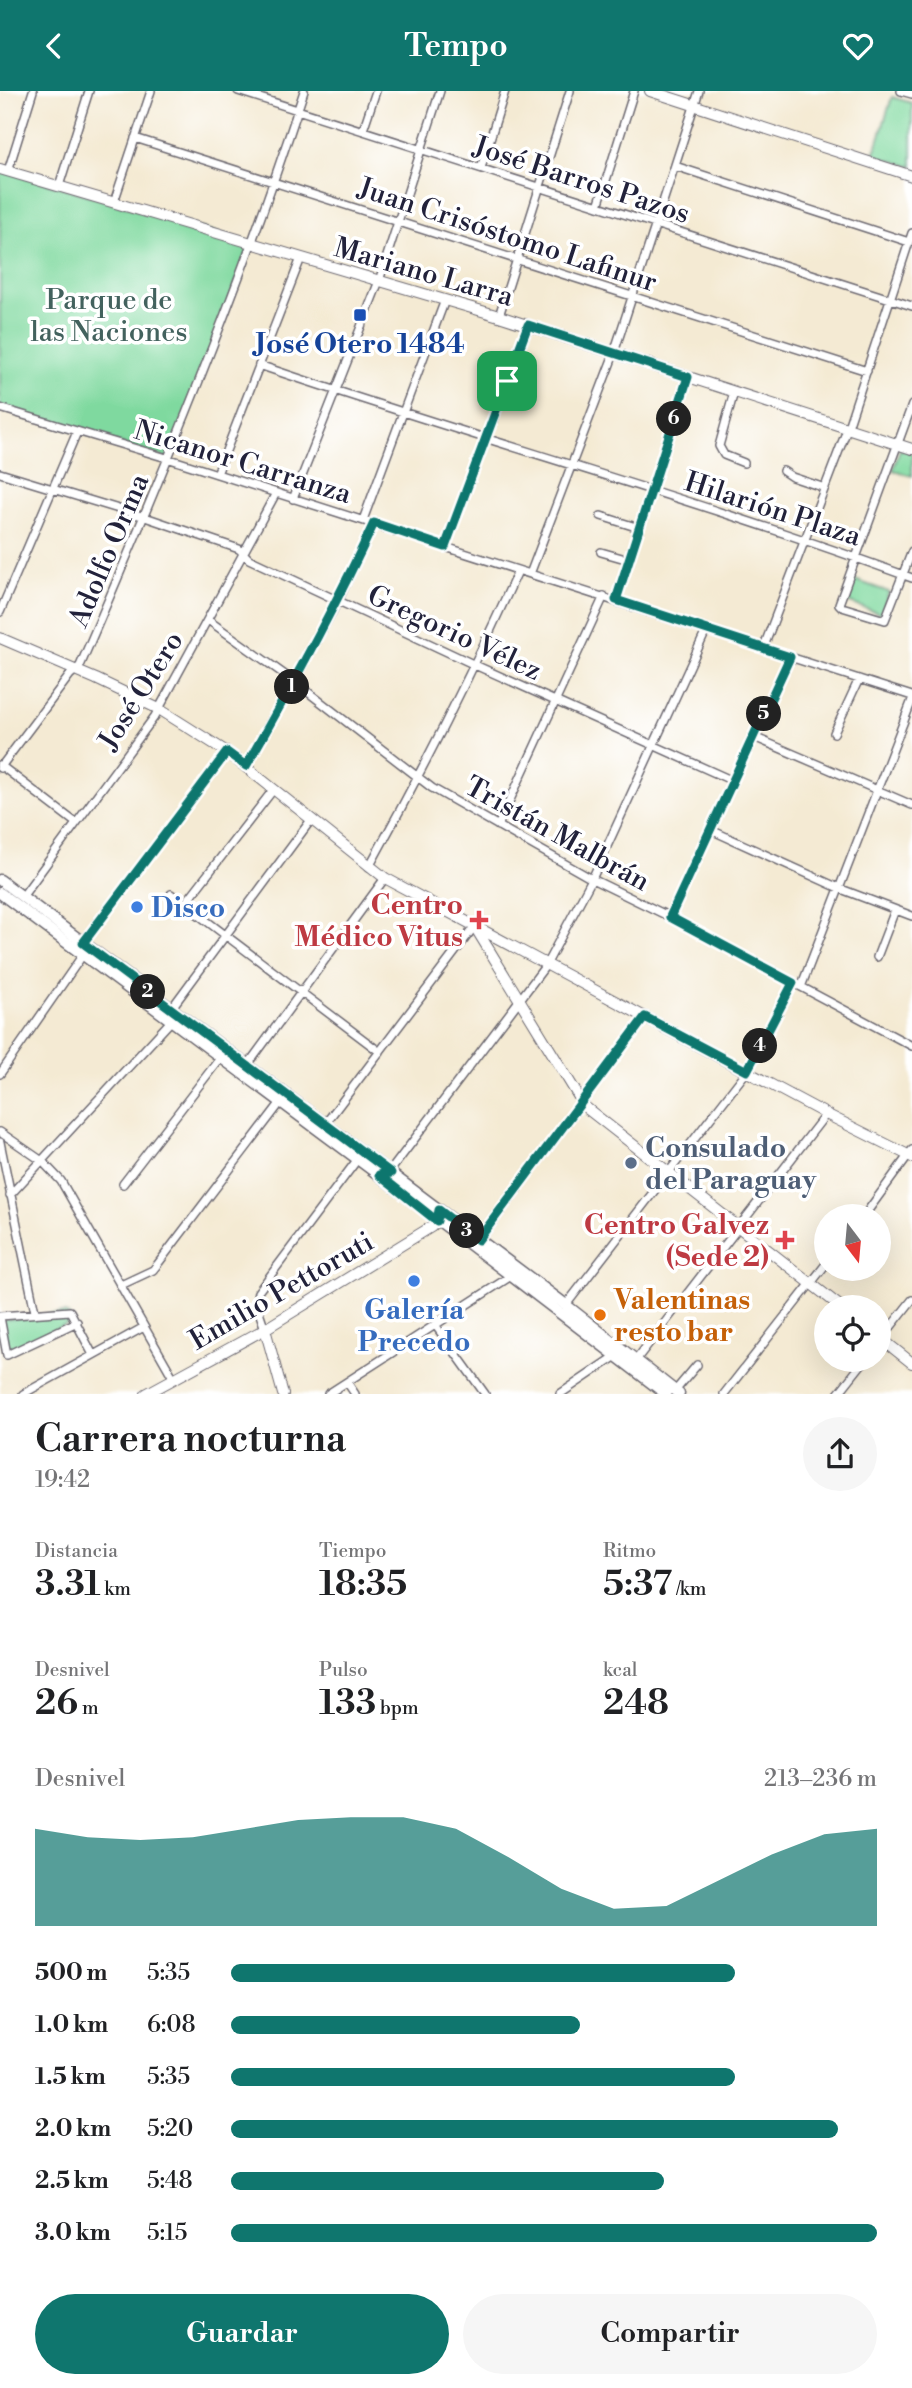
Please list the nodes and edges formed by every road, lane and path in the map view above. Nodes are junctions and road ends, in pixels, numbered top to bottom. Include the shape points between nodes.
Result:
1 (33, 91) edge
2 (89, 91) edge
3 (150, 91) edge
4 (238, 91) edge
5 (304, 91) edge
6 (376, 91) edge
7 (440, 91) edge
8 (505, 91) edge
9 (570, 91) edge
10 (634, 91) edge
11 (650, 91) edge
12 (699, 91) edge
13 (901, 91) edge
14 (912, 94) edge
15 (694, 105) junction
16 (298, 110) junction
17 (363, 130) junction
18 (135, 138) junction
19 (421, 150) junction
20 (675, 166) junction
21 (481, 168) junction
22 (4, 170) edge
23 (912, 176) edge
24 (273, 181) junction
25 (59, 186) junction
26 (539, 187) junction
27 (114, 202) junction
28 (597, 206) junction
29 (398, 222) junction
30 (655, 224) junction
31 (911, 237) edge
32 (251, 243) junction
33 (301, 258) junction
34 (517, 259) junction
35 (379, 281) junction
36 (632, 296) junction
37 (445, 300) junction
38 (890, 300) junction
39 (912, 306) edge
40 (499, 316) junction
41 (528, 325) junction
42 (614, 352) junction
43 (259, 365) junction
44 (867, 371) junction
45 (688, 377) junction
46 (337, 391) junction
47 (734, 392) junction
48 (912, 405) edge
49 (0, 408) edge
50 (405, 412) junction
51 (848, 428) junction
52 (77, 432) junction
53 (485, 437) junction
54 (899, 445) junction
55 (912, 449) edge
56 (170, 459) junction
57 (571, 463) junction
58 (744, 463) dead end
59 (783, 471) dead end
60 (0, 473) edge
61 (216, 474) junction
62 (825, 488) junction
63 (652, 489) junction
64 (52, 490) junction
65 (276, 493) junction
66 (293, 499) junction
67 (601, 516) dead end
68 (145, 517) junction
69 (363, 520) junction
70 (374, 523) junction
71 (639, 528) junction
72 (806, 540) junction
73 (445, 547) junction
74 (912, 551) edge
75 (601, 552) dead end
76 (244, 554) junction
77 (856, 557) junction
78 (629, 560) junction
79 (518, 571) junction
80 (530, 574) junction
81 (903, 575) junction
82 (912, 578) edge
83 (604, 596) junction
84 (616, 600) junction
85 (338, 601) junction
86 (0, 613) edge
87 (208, 621) junction
88 (706, 631) junction
89 (0, 638) edge
90 (763, 649) junction
91 (790, 657) junction
92 (475, 665) junction
93 (76, 670) junction
94 (859, 679) junction
95 (295, 682) junction
96 (912, 698) edge
97 (555, 701) junction
98 (159, 709) junction
99 (834, 733) dead end
100 (754, 737) junction
101 (653, 746) junction
102 (227, 752) junction
103 (1, 766) edge
104 (246, 766) junction
105 (418, 779) junction
106 (733, 781) junction
107 (273, 790) junction
108 (877, 791) junction
109 (912, 805) edge
110 (311, 820) junction
111 (76, 823) junction
112 (498, 826) junction
113 (711, 830) junction
114 (369, 867) junction
115 (385, 878) junction
116 (592, 879) junction
117 (0, 880) edge
118 (841, 889) junction
119 (0, 893) edge
120 (171, 894) dead end
121 (22, 897) junction
122 (184, 905) junction
123 (895, 910) junction
124 (912, 916) edge
125 (670, 917) junction
126 (474, 927) junction
127 (224, 936) junction
128 (80, 950) junction
129 (877, 957) dead end
130 (546, 965) junction
131 (797, 985) junction
132 (302, 993) junction
133 (519, 1001) junction
134 (171, 1009) junction
135 (645, 1017) junction
136 (170, 1021) junction
137 (912, 1046) edge
138 (380, 1052) junction
139 (221, 1057) junction
140 (247, 1066) junction
141 (747, 1071) junction
142 (0, 1074) edge
143 (281, 1102) junction
144 (582, 1103) junction
145 (827, 1114) junction
146 (325, 1124) junction
147 (0, 1132) edge
148 (0, 1142) edge
149 (911, 1154) edge
150 (358, 1160) junction
151 (41, 1161) junction
152 (668, 1172) junction
153 (391, 1173) junction
154 (379, 1175) junction
155 (123, 1184) dead end
156 (0, 1192) edge
157 (10, 1193) junction
158 (873, 1204) edge
159 (438, 1215) junction
160 (739, 1228) junction
161 (478, 1240) junction
162 (511, 1276) junction
163 (814, 1279) edge
164 (811, 1283) junction
165 (121, 1285) junction
166 (826, 1295) edge
167 (912, 1300) edge
168 (566, 1305) junction
169 (35, 1313) junction
170 (0, 1316) edge
171 (77, 1322) junction
172 (436, 1326) junction
173 (891, 1326) edge
174 (145, 1327) junction
175 (265, 1329) junction
176 (891, 1347) edge
177 (93, 1355) junction
178 (626, 1356) junction
179 (912, 1363) edge
180 (696, 1365) dead end
181 (855, 1372) edge
182 (174, 1379) junction
183 (347, 1382) junction
184 (163, 1390) edge
185 (673, 1393) edge
186 (23, 1394) edge
187 (146, 1394) edge
188 (283, 1394) edge
189 (328, 1394) edge
190 (355, 1394) edge
191 (485, 1394) edge
192 (559, 1394) edge
193 (724, 1394) edge
194 (838, 1394) edge

1 - 22 street
2 - 25 street
3 - 18 street
4 - 16 street, José Barros Pazos
5 - 16 street, Adolfo Orma
6 - 17 street
7 - 19 street
8 - 21 street
9 - 26 street
10 - 28 street
11 - 15 main road
12 - 15 street
13 - 14 street
15 - 20 street
15 - 23 main road
16 - 17 street, José Barros Pazos
16 - 24 street, Adolfo Orma
17 - 19 street, José Barros Pazos
18 - 24 street, Juan Crisóstomo Lafinur
18 - 27 street
19 - 21 street, José Barros Pazos
19 - 29 street
20 - 30 street
20 - 31 street
21 - 26 street, José Barros Pazos
22 - 25 main road, Mariano Larra
24 - 29 street, Juan Crisóstomo Lafinur
24 - 32 street, Adolfo Orma
25 - 27 main road, Mariano Larra
26 - 28 street, José Barros Pazos
26 - 34 street
27 - 32 main road, Mariano Larra
28 - 30 street, José Barros Pazos
29 - 34 street, Juan Crisóstomo Lafinur
29 - 35 street
30 - 36 street
30 - 38 street, José Barros Pazos
31 - 38 street
32 - 33 main road, Mariano Larra
32 - 56 street, Adolfo Orma
33 - 35 main road, Mariano Larra
33 - 43 street
34 - 36 street, Juan Crisóstomo Lafinur
34 - 40 street
35 - 37 main road, Mariano Larra
35 - 46 street
36 - 42 street
36 - 44 street, Juan Crisóstomo Lafinur
37 - 40 main road, Mariano Larra
37 - 50 street
38 - 39 street, José Barros Pazos
38 - 44 street
40 - 41 main road, Mariano Larra
41 - 42 main road, Mariano Larra
41 - 53 street
42 - 45 main road, Mariano Larra
42 - 57 street
43 - 46 street, Hilarión Plaza
43 - 61 street
44 - 51 street
45 - 47 main road, Mariano Larra
45 - 63 street
46 - 50 street, Hilarión Plaza
46 - 66 street
47 - 51 main road, Mariano Larra
47 - 58 street via 719,446 724,455
48 - 54 street
49 - 52 street, Nicanor Carranza
50 - 53 street, Hilarión Plaza
50 - 69 street
51 - 54 main road, Mariano Larra
51 - 62 street
52 - 56 street, Nicanor Carranza
52 - 64 street
53 - 57 street, Hilarión Plaza
53 - 73 street
54 - 55 main road, Mariano Larra
54 - 77 street
56 - 61 street, Nicanor Carranza
56 - 68 street, Adolfo Orma
57 - 63 street, Hilarión Plaza
57 - 80 street
59 - 62 street
60 - 64 street, Gregorio Vélez
61 - 65 street, Nicanor Carranza
62 - 72 street
63 - 71 street
63 - 72 street, Hilarión Plaza
64 - 68 street, Gregorio Vélez
64 - 86 street
65 - 66 street, Nicanor Carranza
65 - 76 street, José Otero
66 - 69 street, Nicanor Carranza
67 - 71 street
68 - 76 street, Gregorio Vélez
68 - 93 street, Adolfo Orma
69 - 70 street, Nicanor Carranza
70 - 73 street, Nicanor Carranza
70 - 85 street
71 - 78 street
72 - 77 street, Hilarión Plaza
72 - 90 street
73 - 79 street, Nicanor Carranza
74 - 81 street
75 - 78 street
76 - 85 street, Gregorio Vélez
76 - 87 street, José Otero
77 - 81 street, Hilarión Plaza
77 - 81 street via 839,604 842,607 885,620
78 - 84 street
79 - 80 street, Nicanor Carranza
79 - 92 street
80 - 83 street, Nicanor Carranza
81 - 82 street, Hilarión Plaza
83 - 84 street, Nicanor Carranza
83 - 97 street
84 - 88 street, Nicanor Carranza
85 - 92 street, Gregorio Vélez
85 - 95 street
87 - 95 street, Tristán Malbrán
87 - 98 street, José Otero
88 - 90 street, Nicanor Carranza
88 - 101 street
89 - 93 main road
90 - 91 street, Nicanor Carranza
91 - 94 street, Nicanor Carranza
91 - 100 street
92 - 97 street, Gregorio Vélez
92 - 105 street
93 - 98 main road
93 - 103 street, Adolfo Orma
94 - 96 street, Nicanor Carranza
94 - 99 street
95 - 104 street
95 - 105 street, Tristán Malbrán
96 - 108 street
97 - 101 street, Gregorio Vélez
97 - 112 street
98 - 102 main road
98 - 111 street, José Otero
100 - 106 street
100 - 108 street
101 - 106 street, Gregorio Vélez
101 - 116 street
102 - 104 main road
102 - 128 street
103 - 111 street
104 - 107 main road
105 - 112 street, Tristán Malbrán
105 - 114 street
106 - 113 street
107 - 110 main road
107 - 122 street
108 - 109 street
108 - 118 street
110 - 114 main road
110 - 127 street
111 - 121 street, José Otero
112 - 116 street, Tristán Malbrán
113 - 118 street
113 - 125 street
114 - 115 main road
115 - 126 main road
115 - 132 street
116 - 125 street, Tristán Malbrán
116 - 130 street
117 - 121 main road
118 - 123 street
118 - 131 street
119 - 128 main road
120 - 122 street
121 - 128 main road
122 - 127 street
123 - 124 street
123 - 129 street
125 - 131 street, Tristán Malbrán
126 - 130 main road
126 - 133 main road
126 - 138 street
127 - 132 street
127 - 134 street
128 - 134 main road
128 - 136 main road
128 - 142 street
130 - 133 street
130 - 135 main road
131 - 137 street, Tristán Malbrán
131 - 141 street
132 - 138 street
132 - 140 street
133 - 144 main road
133 - 153 street
134 - 140 main road
135 - 141 main road
135 - 144 street
136 - 139 main road
136 - 151 street
138 - 146 street
139 - 143 main road
139 - 155 street
140 - 146 main road
141 - 145 main road
141 - 152 street
143 - 150 main road
143 - 165 street via 157,1265
144 - 152 main road
144 - 161 street
145 - 149 main road
145 - 160 street
146 - 153 main road
147 - 151 street
148 - 157 street
149 - 158 street
150 - 154 main road
150 - 175 street via 258,1292 256,1303
151 - 157 street
151 - 165 street via 68,1191
152 - 160 main road
152 - 168 street
153 - 154 street
153 - 159 main road
154 - 159 main road
156 - 157 street
157 - 169 street
159 - 161 main road
159 - 162 main road
159 - 175 main road, Emilio Pettoruti via 431,1227
160 - 164 main road
160 - 178 street
161 - 168 main road
162 - 172 street
162 - 178 main road
163 - 164 street
164 - 166 main road
164 - 193 street
165 - 174 street
167 - 173 street
168 - 178 main road
169 - 170 street
169 - 171 street via 65,1310 73,1313
170 - 171 street via 7,1355
171 - 177 street
172 - 183 street
172 - 191 street
174 - 177 street
174 - 182 street
175 - 182 main road, Emilio Pettoruti
175 - 188 main road
176 - 179 main road
177 - 186 street
178 - 185 main road
178 - 185 main road
178 - 192 street
180 - 185 street
181 - 194 street
182 - 184 main road, Emilio Pettoruti
183 - 189 street
183 - 190 street
184 - 187 main road, Emilio Pettoruti

